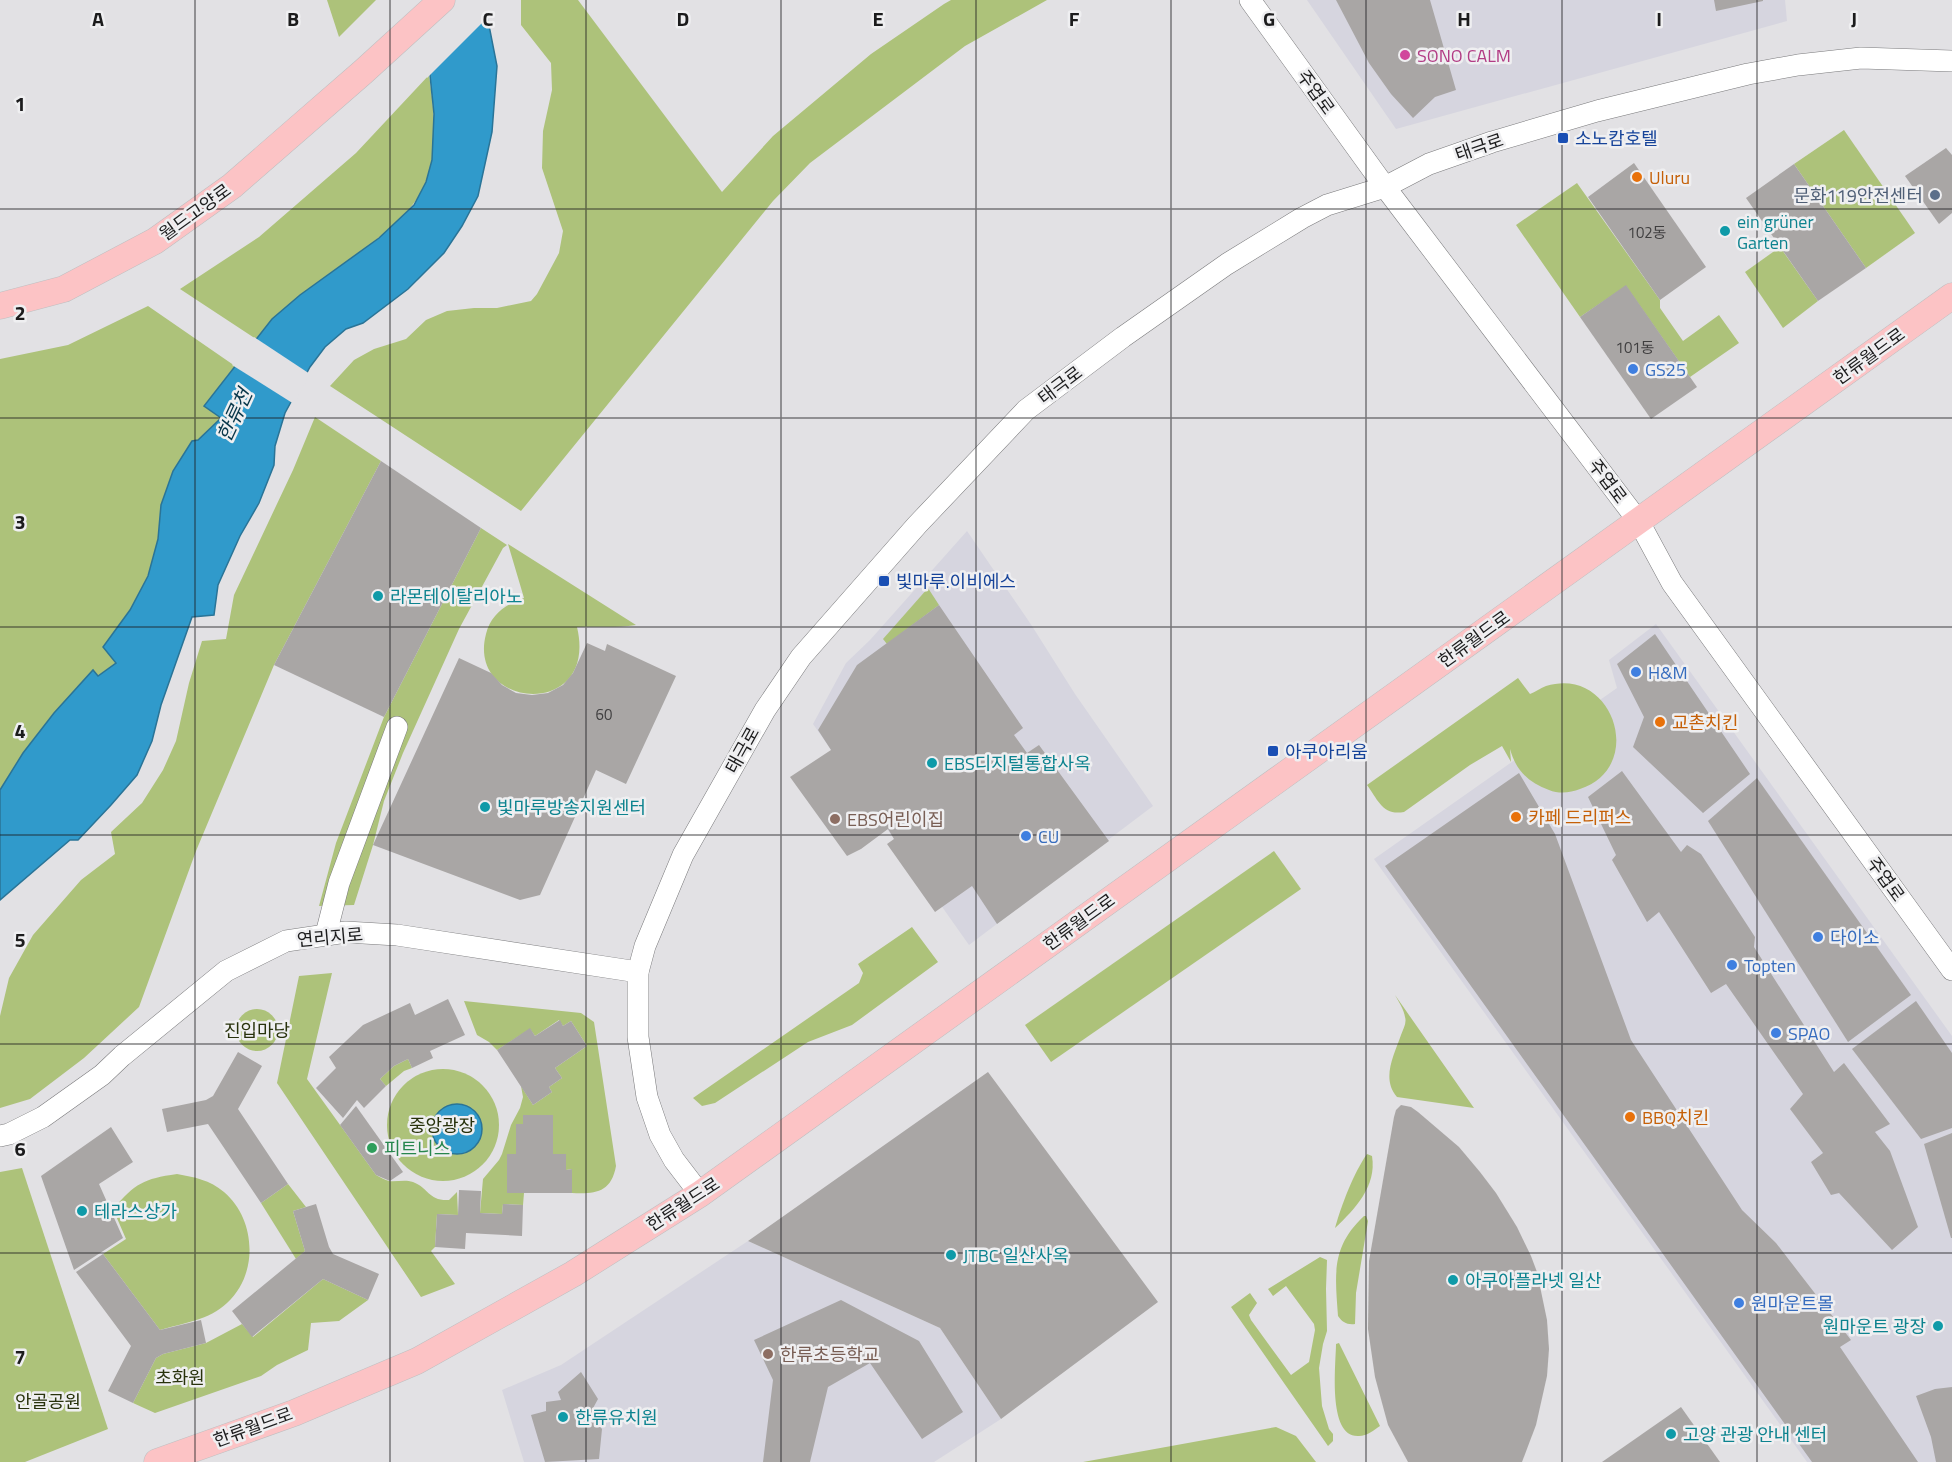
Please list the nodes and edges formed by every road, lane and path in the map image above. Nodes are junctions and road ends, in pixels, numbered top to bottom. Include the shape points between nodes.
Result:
1 (442, 0) edge
2 (1250, 0) edge
3 (1952, 60) edge
4 (1385, 187) junction
5 (1952, 296) edge
6 (0, 306) edge
7 (1639, 522) junction
8 (397, 727) dead end
9 (326, 934) junction
10 (1952, 970) edge
11 (638, 972) junction
12 (4, 1135) edge
13 (700, 1194) junction
14 (157, 1462) edge

1 - 6 main road, 월드고양로 via 232,186 155,241 63,289
2 - 4 street, 주엽로
3 - 4 street, 태극로 via 1862,58 1748,74 1597,111 1492,142 1429,164
4 - 7 street, 주엽로
4 - 11 street, 태극로 via 1327,205 1227,264 1026,410 939,500 801,657 765,710 683,855
5 - 7 main road, 한류월드로
7 - 10 street, 주엽로 via 1672,583
7 - 13 main road, 한류월드로
8 - 9 street via 339,883
9 - 11 street, 연리지로 via 397,935
9 - 12 street, 연리지로 via 286,941 226,971 102,1075 43,1118
11 - 13 street, 태극로 via 638,1037 647,1097 660,1135
13 - 14 main road, 한류월드로 via 573,1274 417,1361 294,1413

